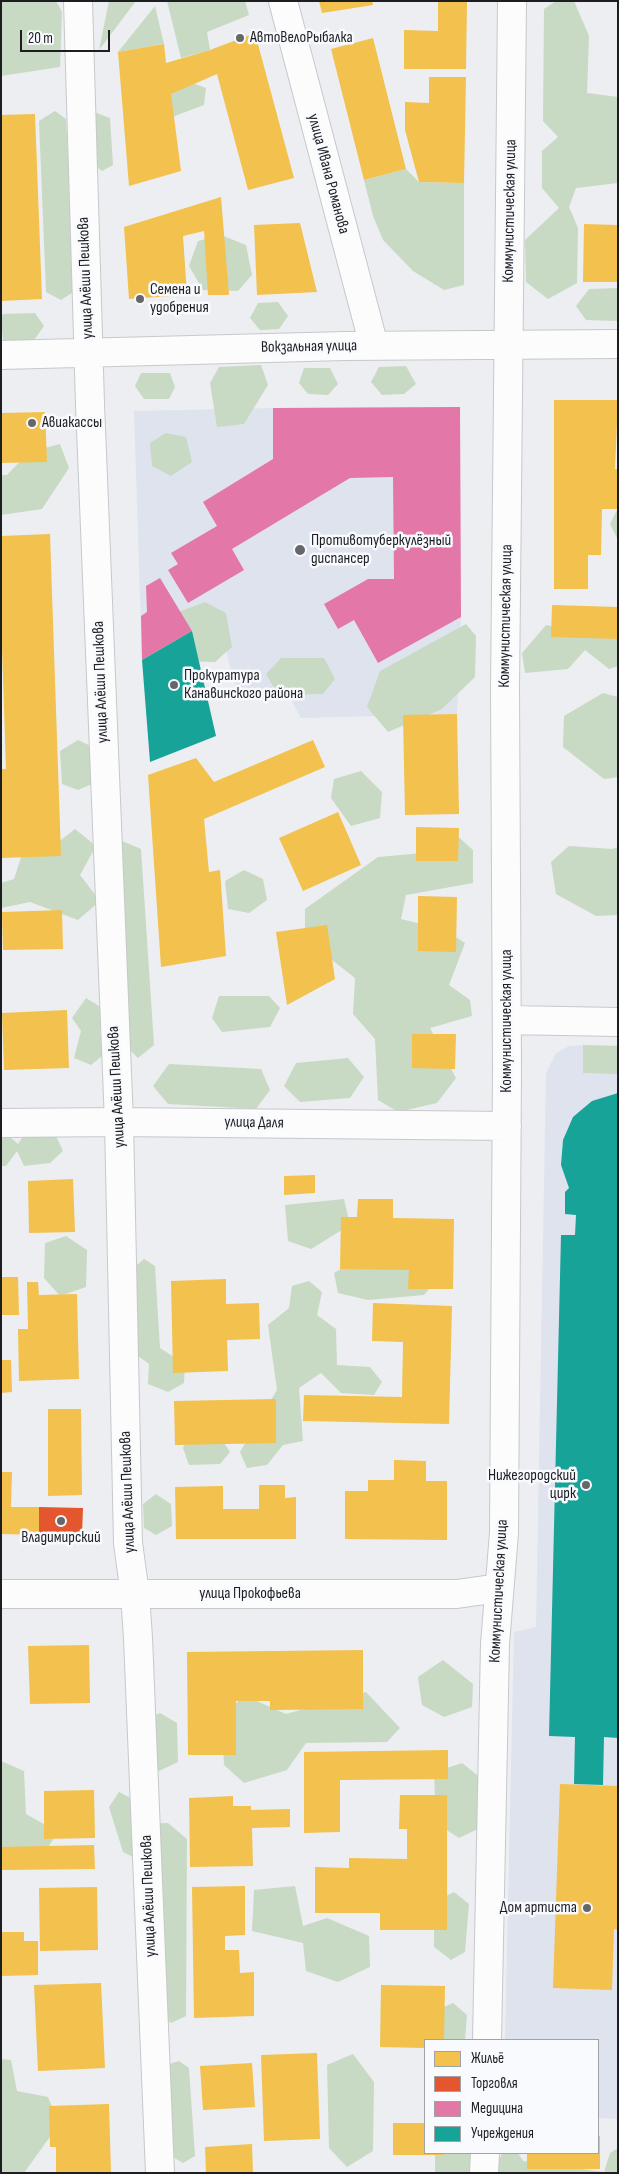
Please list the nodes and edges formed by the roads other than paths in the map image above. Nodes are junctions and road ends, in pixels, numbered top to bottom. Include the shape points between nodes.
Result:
1 (78, 1) edge
2 (283, 1) edge
3 (512, 1) edge
4 (618, 344) edge
5 (508, 345) junction
6 (374, 346) junction
7 (88, 351) junction
8 (1, 355) edge
9 (507, 1020) junction
10 (618, 1022) edge
11 (119, 1122) junction
12 (1, 1123) edge
13 (507, 1126) junction
14 (499, 1588) junction
15 (1, 1594) edge
16 (135, 1594) junction
17 (487, 2039) edge
18 (484, 2154) edge
19 (160, 2173) edge
20 (484, 2173) edge

1 - 7 street, улица Алёши Пешкова
2 - 6 street, улица Ивана Романова
3 - 5 street, Коммунистическая улица
4 - 5 street, Вокзальная улица
5 - 6 street, Вокзальная улица
5 - 9 street, Коммунистическая улица
6 - 7 street, Вокзальная улица
7 - 8 street, Вокзальная улица
7 - 11 street, улица Алёши Пешкова
9 - 10 street
9 - 13 street, Коммунистическая улица
11 - 12 street, улица Даля
11 - 13 street, улица Даля
11 - 16 street, улица Алёши Пешкова via 128,1543
13 - 14 street, Коммунистическая улица via 504,1533
14 - 16 street, улица Прокофьева via 457,1594
14 - 17 street, Коммунистическая улица via 495,1644
15 - 16 street, улица Прокофьева
16 - 19 street, улица Алёши Пешкова
18 - 20 street

